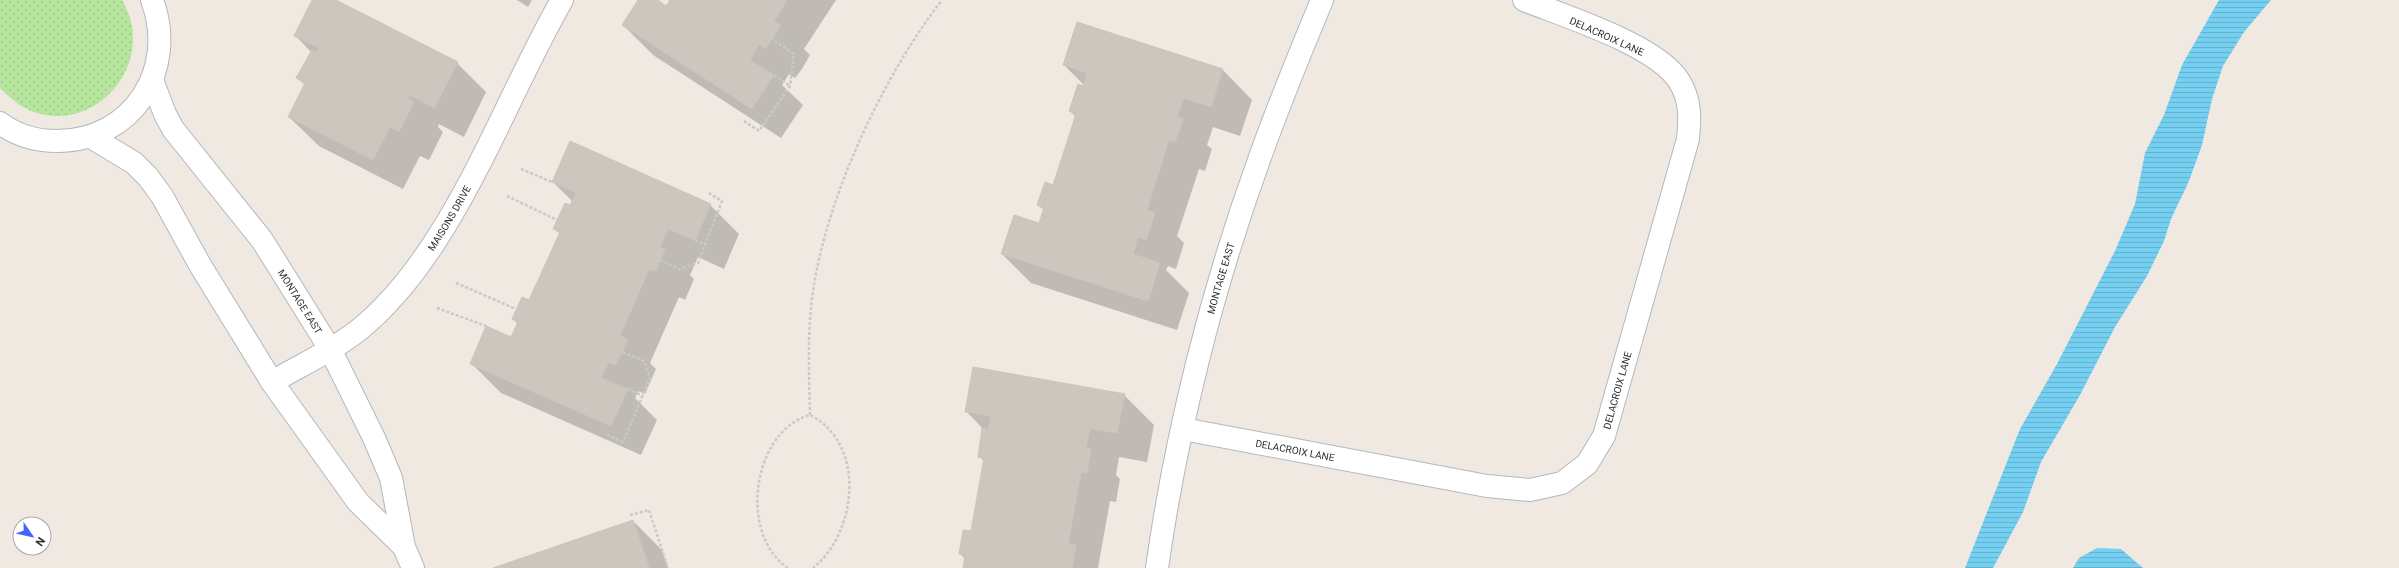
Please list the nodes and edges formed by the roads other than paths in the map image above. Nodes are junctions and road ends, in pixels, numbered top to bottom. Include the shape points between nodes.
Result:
1 (152, 0) edge
2 (562, 0) edge
3 (1322, 0) edge
4 (1524, 0) edge
5 (152, 80) junction
6 (2, 126) edge
7 (90, 137) junction
8 (330, 349) junction
9 (272, 382) junction
10 (1183, 429) junction
11 (404, 547) junction
12 (413, 568) edge
13 (1157, 568) edge

1 - 5 street via 158,16 160,37 159,59
2 - 8 street, MAISONS DRIVE via 438,236 413,273 388,303 360,329
3 - 10 street, MONTAGE EAST via 1261,155 1239,219 1197,368
4 - 10 street, DELACROIX LANE via 1634,46 1660,61 1679,80 1690,108 1688,139 1604,436 1587,464 1562,484 1530,490 1487,486
5 - 7 street via 128,115
5 - 8 street, MONTAGE EAST via 173,129 262,240
6 - 7 street via 47,141 69,141
7 - 9 street, MONTAGE EAST via 134,163 162,196 200,265
8 - 9 street, MAISONS DRIVE
8 - 11 street, MONTAGE EAST via 391,478
9 - 11 street, MONTAGE EAST via 358,502
10 - 13 street, MONTAGE EAST via 1166,503
11 - 12 street, MONTAGE EAST

